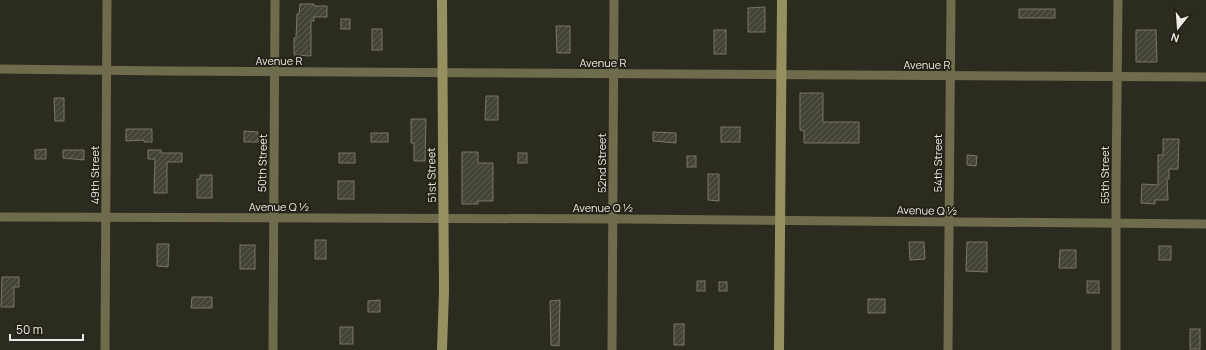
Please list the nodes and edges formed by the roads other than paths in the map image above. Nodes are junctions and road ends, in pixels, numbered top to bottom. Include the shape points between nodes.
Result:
1 (107, 0) edge
2 (275, 0) edge
3 (442, 0) edge
4 (614, 0) edge
5 (782, 0) edge
6 (950, 0) edge
7 (1118, 0) edge
8 (0, 69) edge
9 (107, 70) junction
10 (275, 72) junction
11 (442, 72) junction
12 (613, 74) junction
13 (782, 75) junction
14 (950, 76) junction
15 (1117, 76) junction
16 (1206, 77) edge
17 (0, 217) edge
18 (106, 218) junction
19 (274, 218) junction
20 (443, 219) junction
21 (612, 219) junction
22 (780, 220) junction
23 (949, 222) junction
24 (1116, 223) junction
25 (1206, 224) edge
26 (105, 350) edge
27 (273, 350) edge
28 (442, 350) edge
29 (612, 350) edge
30 (780, 350) edge
31 (948, 350) edge
32 (1116, 350) edge

1 - 9 street, 49th Street
2 - 10 street, 50th Street
3 - 11 street, 51st Street
4 - 12 street, 52nd Street
5 - 13 street
6 - 14 street, 54th Street
7 - 15 street, 55th Street
8 - 9 street, Avenue R
9 - 10 street, Avenue R
9 - 18 street, 49th Street
10 - 11 street, Avenue R
10 - 19 street, 50th Street
11 - 12 street, Avenue R
11 - 20 street, 51st Street
12 - 13 street, Avenue R
12 - 21 street, 52nd Street
13 - 14 street, Avenue R
13 - 22 street
14 - 15 street, Avenue R
14 - 23 street, 54th Street
15 - 16 street, Avenue R
15 - 24 street, 55th Street
17 - 18 street, Avenue Q ½
18 - 19 street, Avenue Q ½
18 - 26 street, 49th Street
19 - 20 street, Avenue Q ½
19 - 27 street, 50th Street
20 - 21 street, Avenue Q ½
20 - 28 street, 51st Street
21 - 22 street, Avenue Q ½
21 - 29 street, 52nd Street
22 - 23 street, Avenue Q ½
22 - 30 street
23 - 24 street, Avenue Q ½
23 - 31 street, 54th Street
24 - 25 street, Avenue Q ½
24 - 32 street, 55th Street

